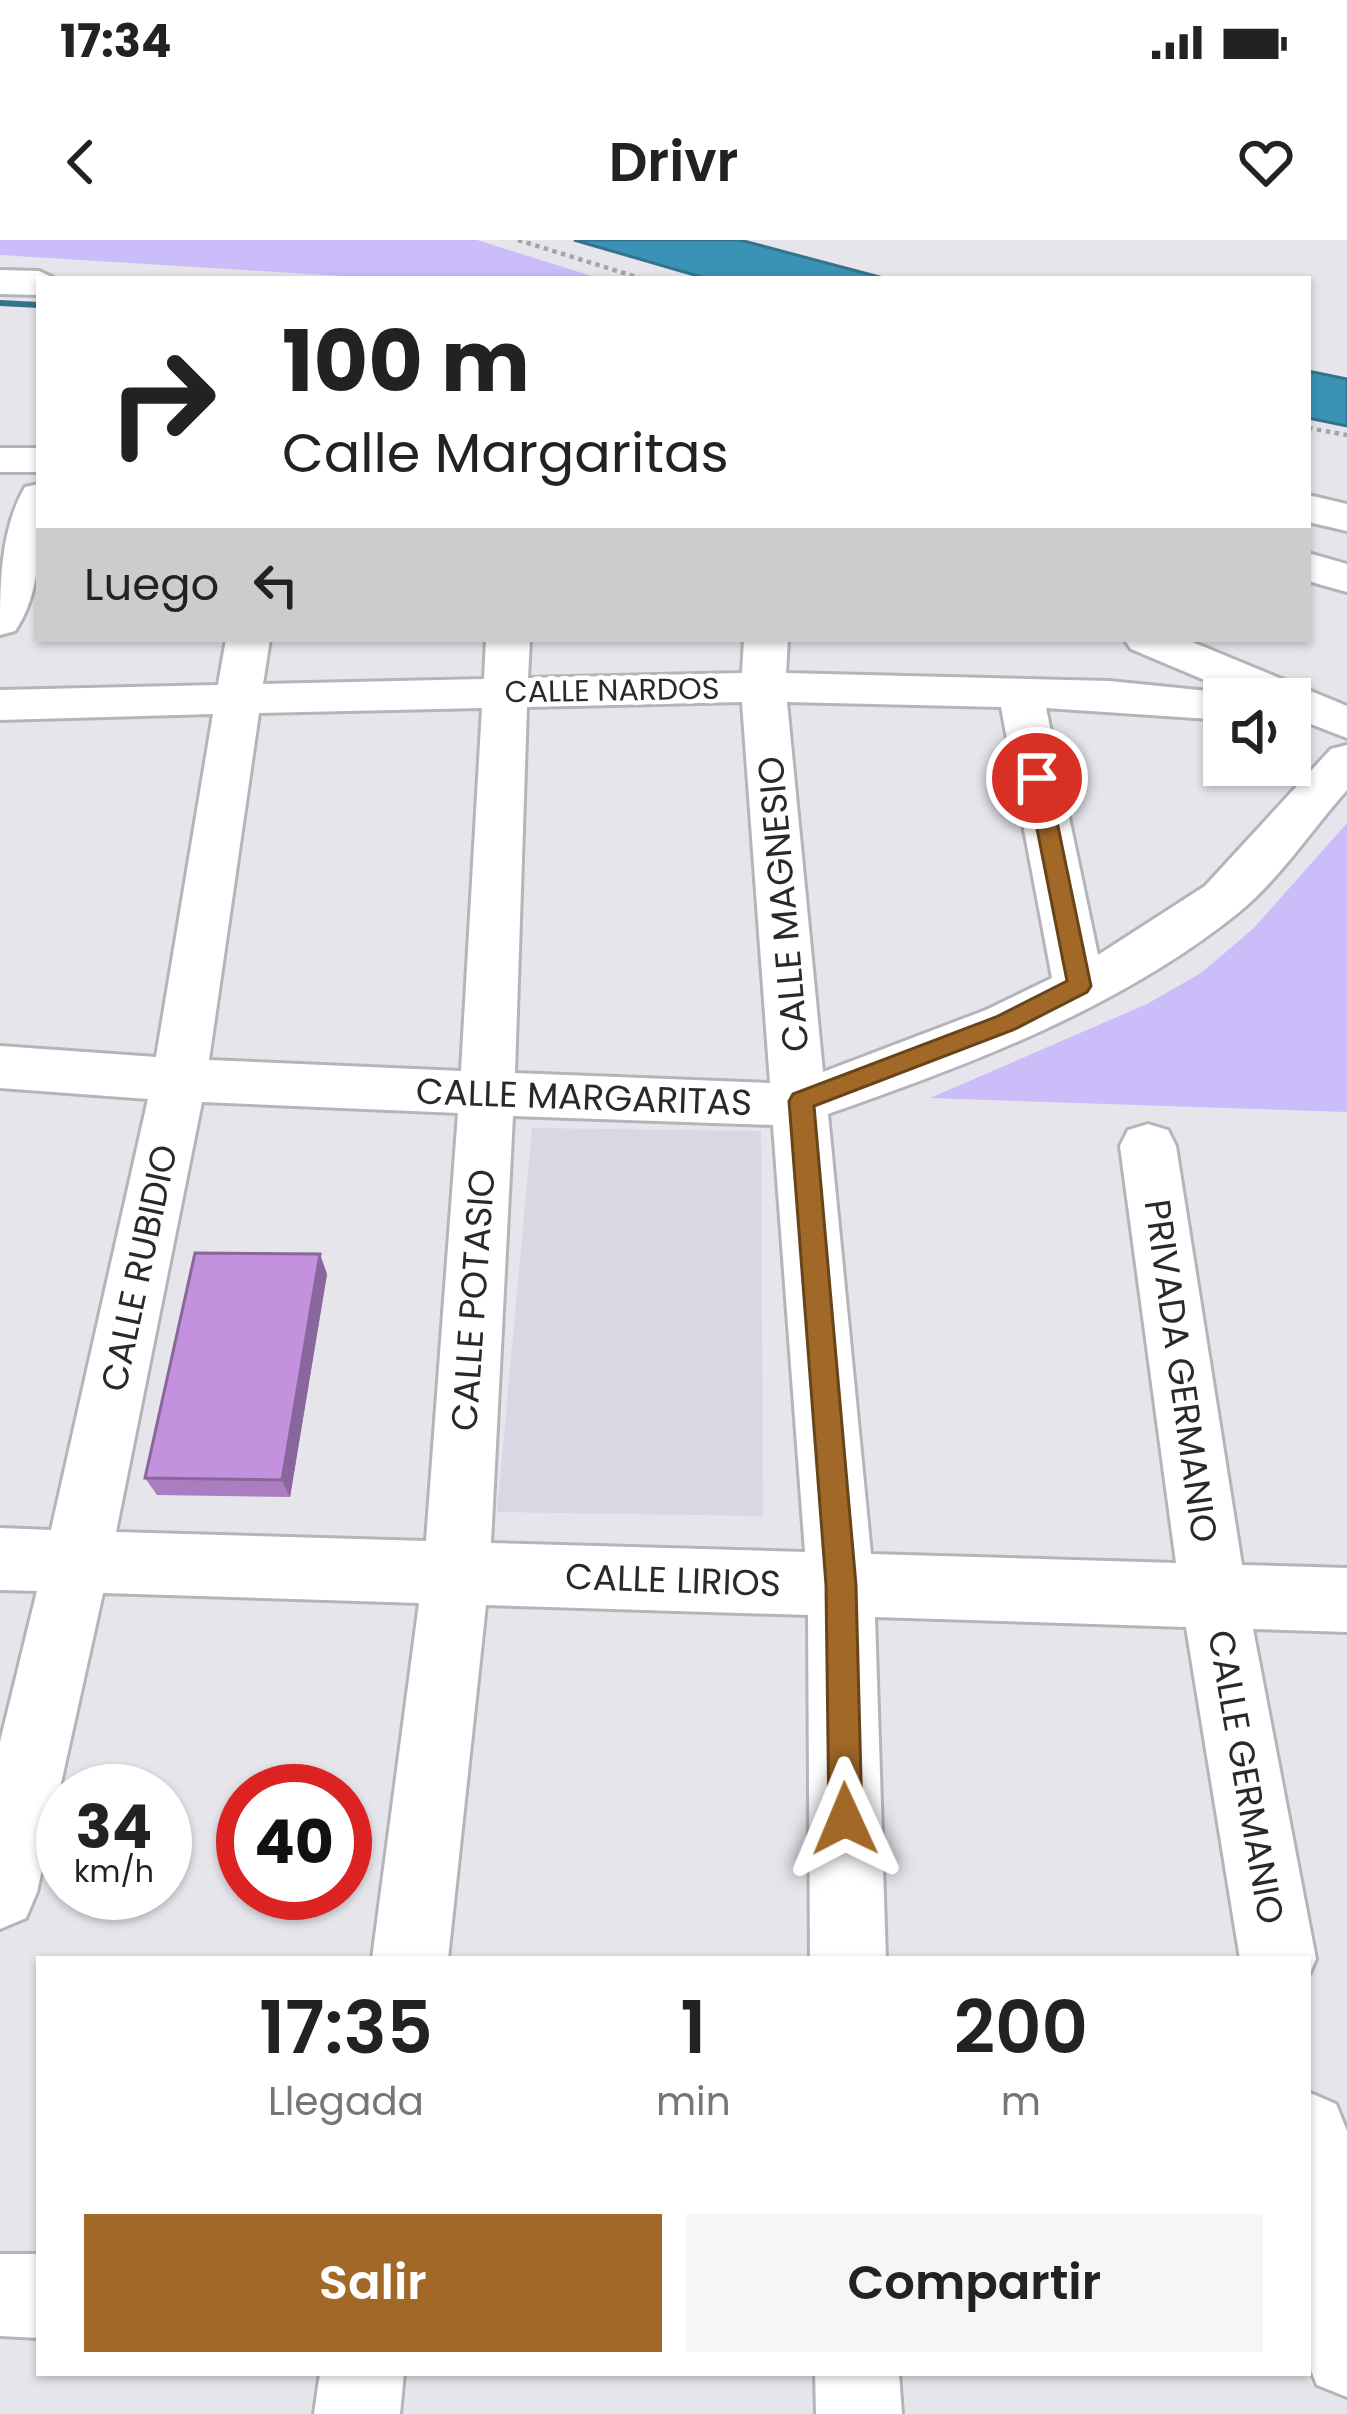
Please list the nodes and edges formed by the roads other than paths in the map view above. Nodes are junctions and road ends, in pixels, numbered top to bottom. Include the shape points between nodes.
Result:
1 (0, 282) edge
2 (36, 284) edge
3 (0, 460) edge
4 (36, 460) edge
5 (36, 506) edge
6 (1311, 509) edge
7 (1347, 518) edge
8 (1311, 568) edge
9 (1347, 578) edge
10 (0, 622) edge
11 (247, 642) edge
12 (1153, 642) edge
13 (765, 663) edge
14 (506, 666) edge
15 (1021, 694) junction
16 (236, 699) junction
17 (1203, 703) edge
18 (0, 705) edge
19 (1311, 719) edge
20 (1347, 725) edge
21 (1347, 760) edge
22 (1079, 986) junction
23 (0, 1067) edge
24 (179, 1080) junction
25 (487, 1094) junction
26 (802, 1101) junction
27 (1148, 1146) dead end
28 (0, 1559) edge
29 (77, 1562) junction
30 (456, 1573) junction
31 (841, 1585) junction
32 (1214, 1596) junction
33 (1347, 1600) edge
34 (0, 1892) edge
35 (410, 1956) edge
36 (848, 1956) edge
37 (1276, 1956) edge
38 (1311, 2154) edge
39 (0, 2294) edge
40 (36, 2296) edge
41 (1336, 2341) edge
42 (362, 2376) edge
43 (857, 2376) edge
44 (357, 2414) edge
45 (859, 2414) edge

1 - 2 highway
3 - 4 street
5 - 10 street
6 - 7 highway
8 - 9 highway
11 - 16 street, CALLE RUBIDIO
12 - 20 street
13 - 14 street, CALLE NARDOS
13 - 15 street, CALLE NARDOS
13 - 26 street, CALLE MAGNESIO
14 - 16 street, CALLE NARDOS
14 - 25 street, CALLE POTASIO
15 - 17 street, CALLE NARDOS
15 - 22 street
16 - 18 street, CALLE NARDOS
16 - 24 street, CALLE RUBIDIO
19 - 20 street
21 - 22 street, CALLE MARGARITAS via 1223,899
22 - 26 street, CALLE MARGARITAS via 1005,1024
23 - 24 street, CALLE MARGARITAS
24 - 25 street, CALLE MARGARITAS
24 - 29 street, CALLE RUBIDIO
25 - 26 street, CALLE MARGARITAS
25 - 30 street, CALLE POTASIO
26 - 31 street, CALLE MAGNESIO
27 - 32 street, PRIVADA GERMANIO
28 - 29 street, CALLE LIRIOS
29 - 30 street, CALLE LIRIOS
29 - 34 street, CALLE RUBIDIO
30 - 31 street, CALLE LIRIOS
30 - 35 street, CALLE POTASIO
31 - 32 street, CALLE LIRIOS
31 - 36 street, CALLE MAGNESIO
32 - 33 street, CALLE LIRIOS
32 - 37 street, CALLE GERMANIO
38 - 41 street
39 - 40 street
42 - 44 street
43 - 45 street

